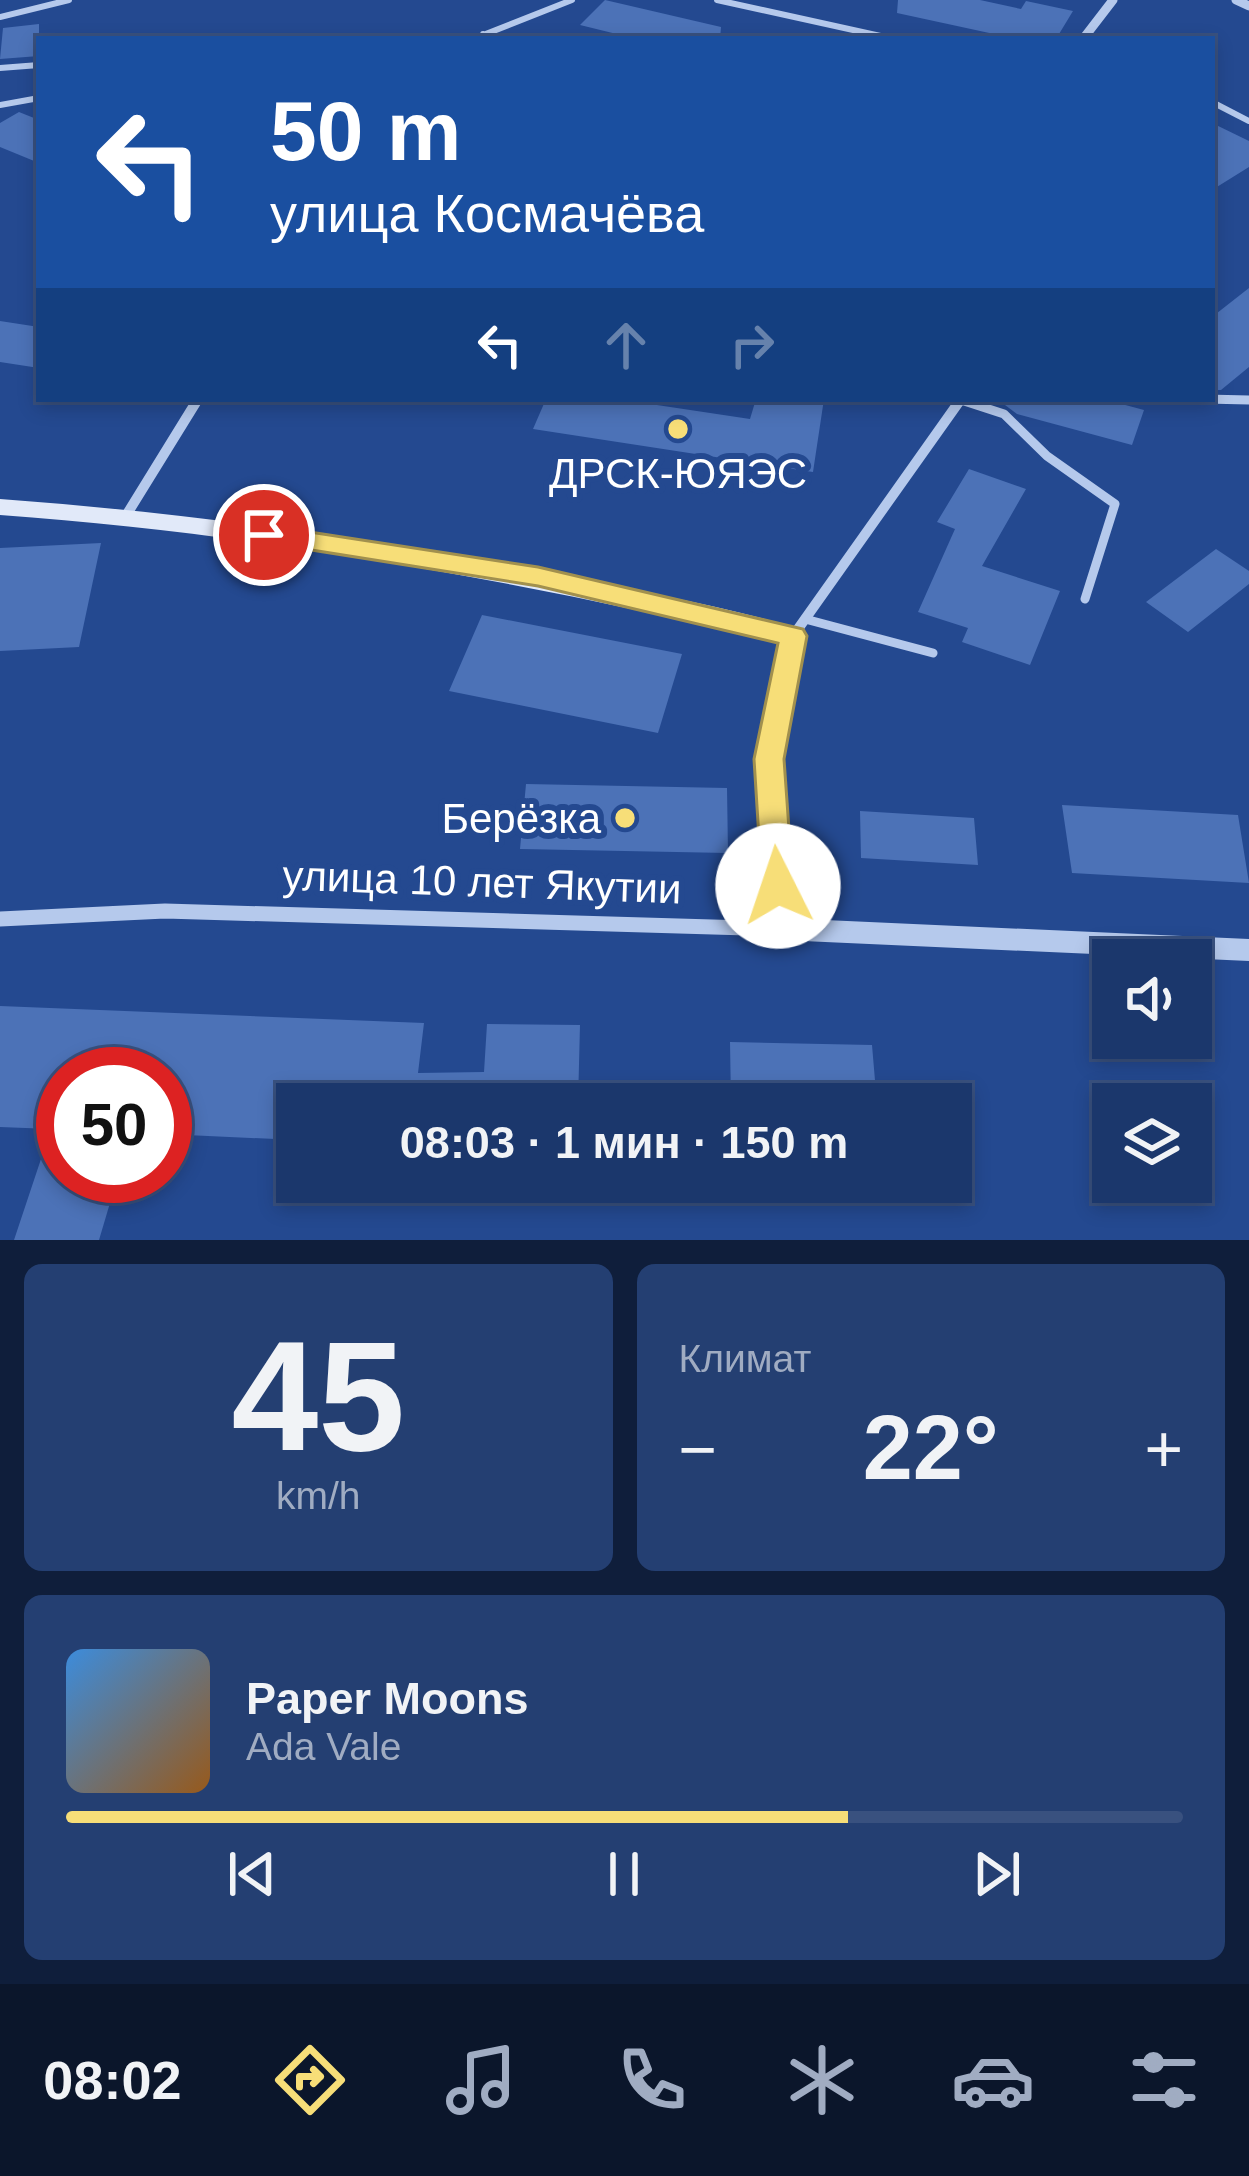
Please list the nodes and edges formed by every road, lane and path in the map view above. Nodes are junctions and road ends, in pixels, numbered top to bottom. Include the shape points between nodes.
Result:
1 (69, 0) edge
2 (572, 0) edge
3 (717, 0) edge
4 (1100, 0) edge
5 (1236, 0) edge
6 (1112, 1) edge
7 (1249, 6) edge
8 (0, 17) edge
9 (483, 34) junction
10 (479, 36) edge
11 (491, 36) edge
12 (880, 36) edge
13 (1087, 36) edge
14 (36, 65) edge
15 (0, 68) edge
16 (36, 99) edge
17 (1215, 104) edge
18 (0, 105) edge
19 (1249, 121) edge
20 (1215, 399) edge
21 (1249, 400) edge
22 (196, 402) edge
23 (959, 402) edge
24 (970, 402) edge
25 (0, 507) edge
26 (127, 514) junction
27 (1085, 598) dead end
28 (799, 627) junction
29 (933, 653) dead end
30 (0, 919) edge
31 (781, 928) junction
32 (1249, 950) edge

1 - 8 lane
2 - 9 lane
3 - 12 lane
4 - 6 lane
5 - 7 street
6 - 13 street
9 - 10 lane
9 - 11 lane
14 - 15 lane
16 - 18 lane
17 - 19 lane
20 - 21 lane
22 - 26 street
23 - 28 street
24 - 27 lane via 1004,414 1115,504
25 - 26 main road
26 - 28 main road via 538,577
28 - 29 lane
28 - 31 main road via 769,759
30 - 31 street, улица 10 лет Якутии via 165,911
31 - 32 street, улица 10 лет Якутии

